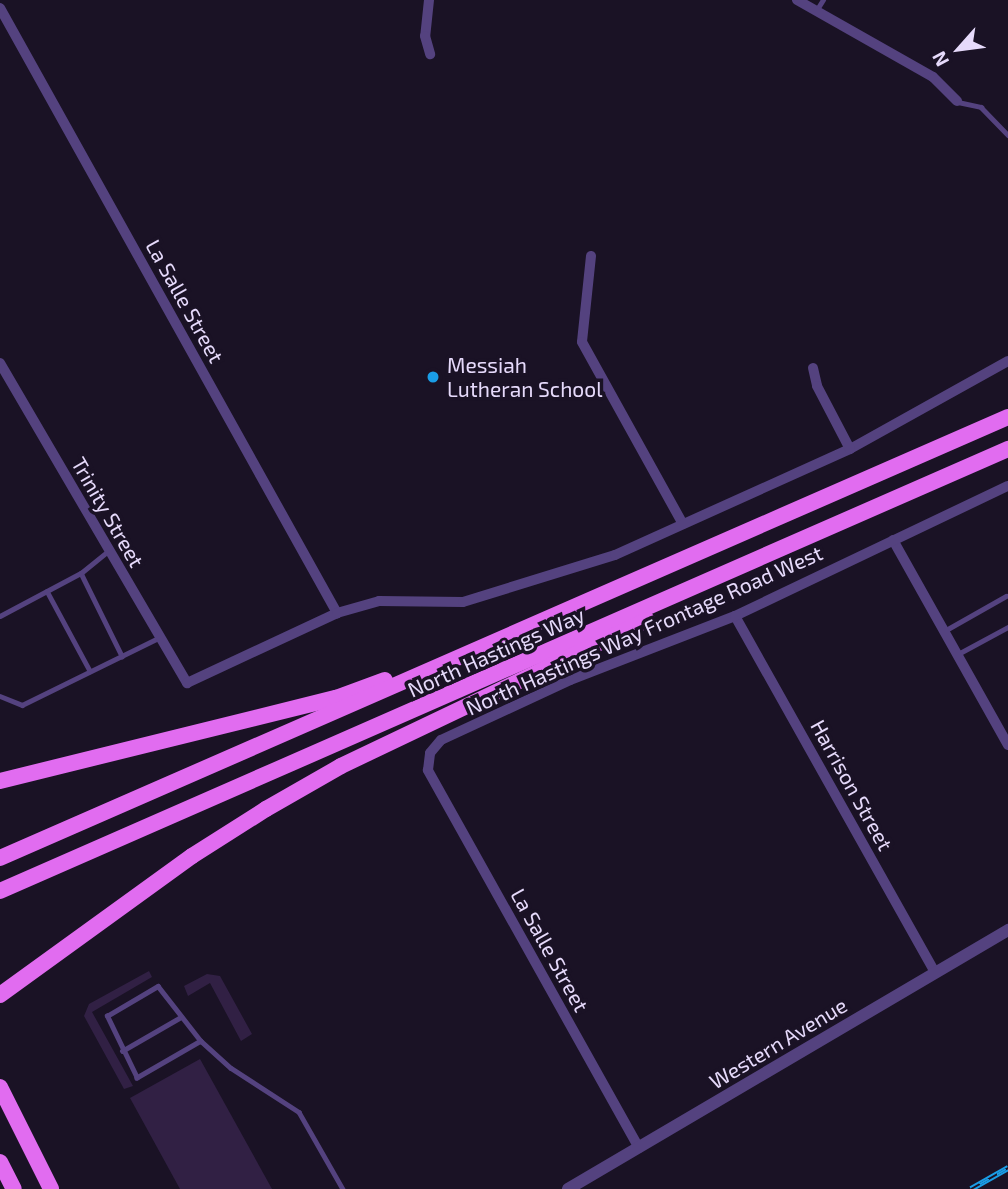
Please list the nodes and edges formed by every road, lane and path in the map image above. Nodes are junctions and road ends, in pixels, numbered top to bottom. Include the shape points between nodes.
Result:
1 (5, 0) edge
2 (429, 0) edge
3 (797, 0) edge
4 (823, 0) edge
5 (0, 2) edge
6 (0, 8) edge
7 (816, 11) junction
8 (430, 54) dead end
9 (957, 101) joint
10 (1008, 135) edge
11 (591, 256) dead end
12 (1008, 361) edge
13 (0, 363) edge
14 (813, 368) dead end
15 (4, 379) edge
16 (1008, 417) edge
17 (850, 449) junction
18 (1008, 449) edge
19 (1008, 486) edge
20 (856, 518) junction
21 (683, 524) junction
22 (893, 540) junction
23 (108, 551) junction
24 (81, 573) junction
25 (47, 591) junction
26 (606, 595) junction
27 (1006, 596) dead end
28 (337, 613) junction
29 (0, 616) edge
30 (735, 616) junction
31 (1008, 626) edge
32 (944, 631) junction
33 (159, 638) junction
34 (957, 655) junction
35 (122, 656) junction
36 (90, 671) junction
37 (0, 696) edge
38 (1008, 745) edge
39 (428, 770) joint
40 (0, 781) edge
41 (0, 858) edge
42 (0, 891) edge
43 (1008, 930) edge
44 (935, 973) junction
45 (0, 995) edge
46 (181, 1017) junction
47 (201, 1041) junction
48 (122, 1051) junction
49 (0, 1087) edge
50 (639, 1148) junction
51 (0, 1162) edge
52 (14, 1189) edge
53 (51, 1189) edge
54 (343, 1189) edge
55 (568, 1189) edge

1 - 5 street
2 - 8 street via 425,36
3 - 7 street
4 - 7 lane
6 - 28 street, La Salle Street
7 - 9 street via 933,78
9 - 10 lane via 981,107
11 - 21 street via 582,342
12 - 17 street
13 - 15 street, Trinity Street
14 - 17 street via 817,386
15 - 23 street, Trinity Street
16 - 26 main road, North Hastings Way
17 - 21 street
18 - 20 main road, North Hastings Way
19 - 22 street, North Hastings Way Frontage Road West
20 - 42 main road, North Hastings Way
20 - 45 main road via 341,766 192,856
21 - 28 street via 587,566 480,598 438,604 379,601
22 - 30 street, North Hastings Way Frontage Road West
22 - 32 street
23 - 24 lane
23 - 33 street, Trinity Street
24 - 25 lane
24 - 35 lane
25 - 29 lane
25 - 36 lane
26 - 40 main road via 336,698
26 - 41 main road, North Hastings Way
27 - 32 lane
28 - 33 street, Trinity Street via 190,682 182,680
30 - 39 street, North Hastings Way Frontage Road West via 570,680 441,740 430,753
30 - 44 street, Harrison Street
31 - 34 lane
32 - 34 street
33 - 35 lane
34 - 38 street
35 - 36 lane
36 - 37 lane via 22,705
39 - 50 street, La Salle Street
43 - 44 street, Western Avenue
44 - 50 street, Western Avenue
46 - 47 lane
46 - 48 lane
46 - 48 lane via 159,986 148,992 107,1016
47 - 48 lane via 137,1078
47 - 54 lane via 231,1068 299,1112
49 - 53 main road
50 - 55 street, Western Avenue
51 - 52 main road

